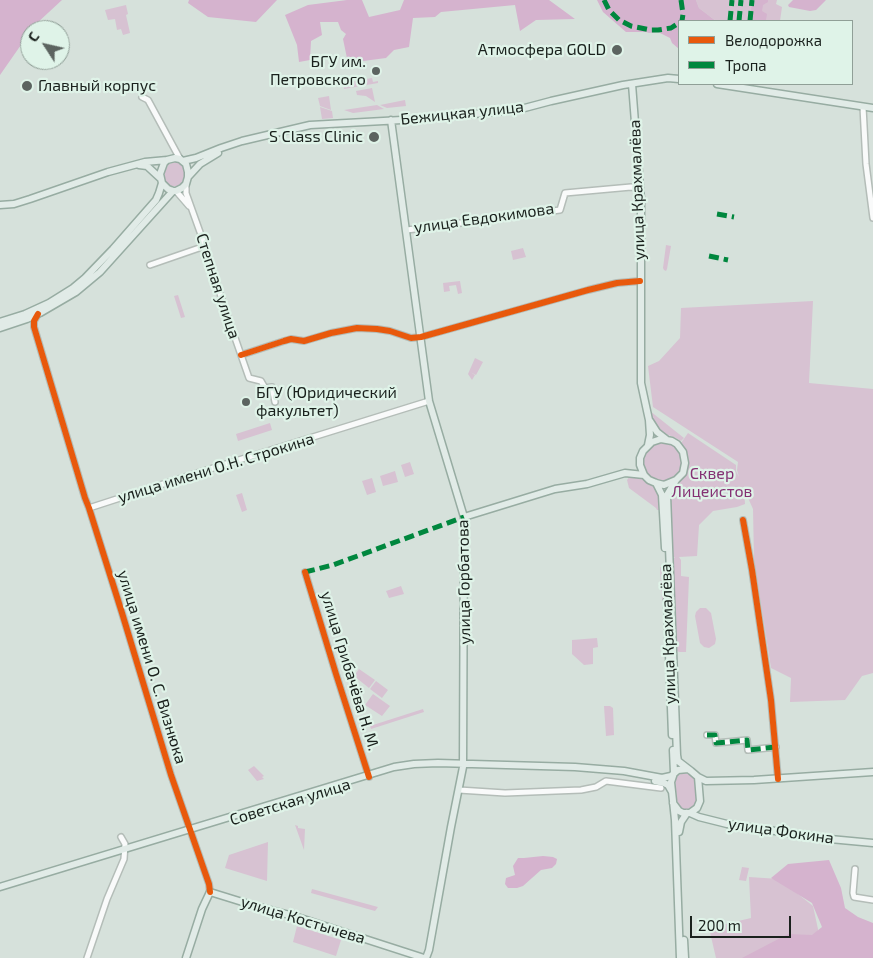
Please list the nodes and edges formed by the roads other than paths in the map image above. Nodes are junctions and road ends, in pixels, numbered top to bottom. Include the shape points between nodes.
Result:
1 (678, 79) edge
2 (632, 84) junction
3 (724, 85) edge
4 (142, 97) dead end
5 (863, 107) junction
6 (873, 108) edge
7 (391, 120) junction
8 (274, 134) junction
9 (173, 147) junction
10 (170, 159) junction
11 (181, 160) junction
12 (136, 165) junction
13 (187, 180) junction
14 (161, 181) junction
15 (640, 189) junction
16 (175, 191) junction
17 (0, 205) edge
18 (192, 210) junction
19 (873, 214) edge
20 (407, 230) junction
21 (205, 246) junction
22 (150, 265) dead end
23 (640, 281) junction
24 (38, 314) junction
25 (24, 320) junction
26 (0, 322) edge
27 (34, 327) junction
28 (0, 328) edge
29 (421, 337) junction
30 (241, 355) junction
31 (429, 401) junction
32 (275, 402) dead end
33 (649, 420) junction
34 (666, 439) junction
35 (648, 445) junction
36 (640, 458) junction
37 (625, 473) junction
38 (644, 475) junction
39 (676, 480) junction
40 (656, 484) junction
41 (665, 495) junction
42 (89, 508) junction
43 (464, 517) junction
44 (743, 520) dead end
45 (305, 572) dead end
46 (707, 735) dead end
47 (776, 747) junction
48 (463, 766) junction
49 (688, 768) junction
50 (873, 772) edge
51 (674, 773) junction
52 (369, 776) junction
53 (698, 778) junction
54 (778, 779) junction
55 (661, 788) dead end
56 (459, 790) junction
57 (672, 792) junction
58 (673, 803) junction
59 (688, 813) junction
60 (190, 831) junction
61 (121, 837) dead end
62 (873, 843) edge
63 (125, 851) junction
64 (855, 869) dead end
65 (0, 887) edge
66 (0, 891) edge
67 (210, 892) junction
68 (873, 900) edge
69 (87, 958) edge
70 (186, 958) edge
71 (425, 958) edge
72 (680, 958) edge
73 (685, 958) edge

1 - 2 main road, Бежицкая улица
2 - 7 main road, Бежицкая улица via 517,110
2 - 15 main road, улица Крахмалёва
3 - 5 main road
4 - 9 street via 148,100
5 - 6 main road
5 - 19 street
7 - 8 main road, Бежицкая улица via 310,125
7 - 20 main road, улица Горбатова
8 - 11 main road
8 - 13 main road via 221,151 200,164
9 - 10 street
9 - 11 street
10 - 11 main road
10 - 12 main road
10 - 14 main road via 162,166
11 - 13 main road via 188,168
12 - 14 main road via 147,166
12 - 17 main road via 14,204
13 - 16 main road via 182,188
13 - 18 street via 186,193
14 - 16 main road
14 - 26 main road via 156,200 85,278 49,303
15 - 20 street, улица Евдокимова via 565,193 560,210
15 - 23 main road, улица Крахмалёва
16 - 18 street
16 - 24 main road via 88,282 63,301
18 - 21 street, Степная улица
20 - 29 main road, улица Горбатова
21 - 22 street
21 - 30 street, Степная улица
23 - 29 street via 588,290
23 - 33 main road, улица Крахмалёва via 641,383
24 - 25 main road
24 - 27 street
25 - 27 street
25 - 28 main road
27 - 42 street, улица имени О. С. Визнюка
29 - 30 street via 357,328 304,341 292,339
29 - 31 main road, улица Горбатова
30 - 32 street, Степная улица via 249,378 261,381 265,388 272,387
31 - 42 street, улица имени О.Н. Строкина
31 - 43 main road, улица Горбатова
33 - 34 main road
33 - 35 main road, улица Крахмалёва
34 - 35 main road
34 - 39 main road via 677,444 685,457 683,473
35 - 36 main road, улица Крахмалёва
36 - 37 main road, улица Крахмалёва
36 - 38 main road
37 - 38 main road
37 - 43 main road via 555,489
38 - 40 main road
39 - 40 main road
39 - 41 main road
40 - 41 main road
41 - 49 main road via 677,755 678,761
41 - 51 main road, улица Крахмалёва
42 - 60 street, улица имени О. С. Визнюка
43 - 48 main road, улица Горбатова
44 - 47 street
45 - 52 street, улица Грибачёва Н. М.
46 - 47 street via 715,735 716,743 747,740 748,750
47 - 54 street
48 - 51 main road, Советская улица via 567,767 662,778
48 - 52 main road, Советская улица via 414,768
48 - 56 main road, улица Горбатова
48 - 57 main road, Советская улица via 624,775 664,783
49 - 51 main road
49 - 53 main road
50 - 54 main road
51 - 57 main road
52 - 60 main road, Советская улица
53 - 54 main road via 706,781
53 - 59 main road via 700,803 696,810
55 - 56 street via 606,781 581,790 505,793
56 - 71 main road, улица Горбатова
57 - 58 main road
58 - 59 main road via 679,811
58 - 72 main road
59 - 62 main road, улица Фокина via 727,824
59 - 73 main road via 679,832
60 - 63 main road, Советская улица
60 - 67 street, улица имени О. С. Визнюка
61 - 63 street
63 - 65 main road, Советская улица
63 - 66 main road, Советская улица
63 - 69 street
64 - 68 street via 854,897
67 - 70 main road
67 - 71 main road, улица Костычева

